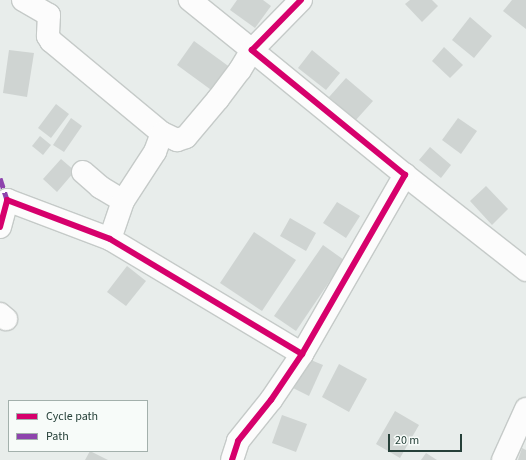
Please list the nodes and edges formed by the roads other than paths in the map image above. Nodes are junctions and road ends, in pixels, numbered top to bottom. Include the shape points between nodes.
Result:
1 (23, 0) edge
2 (190, 0) edge
3 (301, 0) edge
4 (252, 50) junction
5 (162, 133) junction
6 (83, 172) dead end
7 (405, 175) junction
8 (124, 202) junction
9 (0, 227) edge
10 (110, 239) junction
11 (526, 270) edge
12 (302, 354) junction
13 (526, 409) edge
14 (232, 460) edge
15 (503, 460) edge

1 - 5 street via 49,15 48,36 51,41
2 - 4 street
3 - 4 street
4 - 5 street via 223,93 186,137 177,140
4 - 7 street
5 - 8 street via 156,152
6 - 8 street via 100,187
7 - 11 street
7 - 12 street
8 - 10 street
9 - 10 street via 7,200
10 - 12 street
12 - 14 street via 271,400 238,441
13 - 15 street

